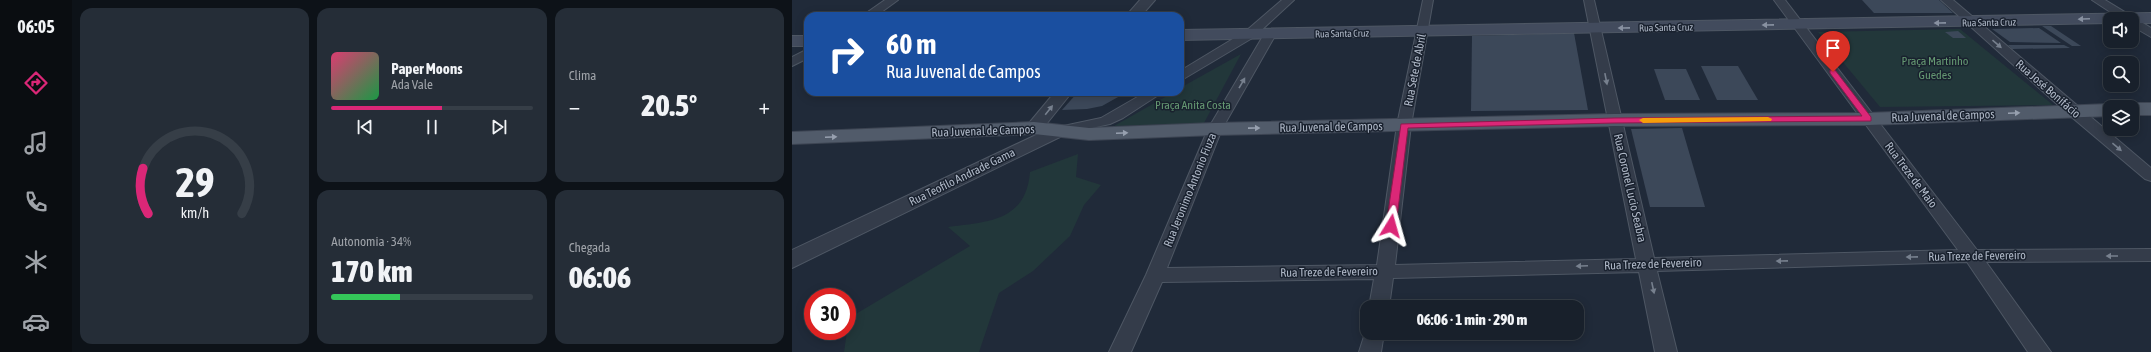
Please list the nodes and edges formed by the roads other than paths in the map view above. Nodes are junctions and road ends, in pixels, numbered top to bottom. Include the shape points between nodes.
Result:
1 (893, 0) edge
2 (1148, 0) edge
3 (1289, 0) edge
4 (1428, 0) edge
5 (1589, 0) edge
6 (1780, 0) edge
7 (1946, 0) edge
8 (2097, 0) edge
9 (874, 12) edge
10 (1137, 12) edge
11 (2117, 12) edge
12 (2151, 18) edge
13 (2103, 19) edge
14 (2139, 19) edge
15 (1972, 22) junction
16 (1797, 25) junction
17 (2139, 25) edge
18 (1595, 28) junction
19 (1422, 32) junction
20 (2151, 33) edge
21 (1250, 34) junction
22 (1270, 34) junction
23 (1184, 35) edge
24 (792, 41) edge
25 (804, 41) edge
26 (804, 55) edge
27 (792, 62) edge
28 (1184, 75) edge
29 (1061, 96) edge
30 (1149, 96) edge
31 (2139, 109) edge
32 (2151, 109) edge
33 (2103, 110) edge
34 (2073, 111) junction
35 (1868, 119) junction
36 (1614, 120) junction
37 (1404, 125) junction
38 (1034, 128) junction
39 (1215, 129) junction
40 (1055, 132) junction
41 (792, 138) edge
42 (2151, 176) edge
43 (1972, 256) junction
44 (2151, 256) edge
45 (792, 260) edge
46 (1647, 264) junction
47 (1385, 272) junction
48 (1155, 275) junction
49 (1380, 300) edge
50 (1373, 340) edge
51 (1120, 352) edge
52 (1370, 352) edge
53 (1666, 352) edge
54 (2040, 352) edge

1 - 9 street
2 - 10 street
3 - 21 street
4 - 19 street, Rua Sete de Abril
5 - 18 street, Rua Coronel Lucio Seabra
6 - 16 street, Rua Treze de Maio
7 - 15 street, Rua José Bonifácio
8 - 11 street
12 - 14 main road, Rua Santa Cruz
13 -> 15 main road, Rua Santa Cruz
15 -> 16 main road, Rua Santa Cruz
15 -> 34 street, Rua José Bonifácio
16 -> 18 main road, Rua Santa Cruz
16 - 35 street, Rua Treze de Maio
17 - 20 street
18 - 19 main road, Rua Santa Cruz
18 -> 36 street, Rua Coronel Lucio Seabra
19 - 22 main road, Rua Santa Cruz
19 - 37 street, Rua Sete de Abril
21 - 22 main road, Rua Santa Cruz
21 - 23 main road, Rua Santa Cruz
21 - 28 street
39 -> 22 street, Rua Jeronimo Antonio Fiuza
24 - 25 main road
26 - 27 street
38 -> 29 street
30 - 40 street, Rua Teofilo Andrade Gama via 1105,121
31 - 32 main road
33 - 34 main road, Rua Juvenal de Campos
35 -> 34 main road, Rua Juvenal de Campos
34 -> 42 street, Rua José Bonifácio
35 - 36 main road, Rua Juvenal de Campos
35 - 43 street, Rua Treze de Maio
36 - 37 main road, Rua Juvenal de Campos
36 - 46 street, Rua Coronel Lucio Seabra
39 -> 37 main road, Rua Juvenal de Campos
37 - 47 street, Rua Sete de Abril
38 - 40 main road, Rua Juvenal de Campos
41 -> 38 main road, Rua Juvenal de Campos
40 -> 39 main road, Rua Juvenal de Campos via 1089,134
39 - 48 street, Rua Jeronimo Antonio Fiuza
40 - 45 street, Rua Teofilo Andrade Gama
44 -> 43 street, Rua Treze de Fevereiro
43 -> 46 street, Rua Treze de Fevereiro
43 - 54 street, Rua Treze de Maio
46 -> 47 street, Rua Treze de Fevereiro
46 -> 53 street, Rua Coronel Lucio Seabra
47 - 48 street, Rua Treze de Fevereiro
47 - 49 street, Rua Sete de Abril
48 - 51 street, Rua Jeronimo Antonio Fiuza
50 - 52 street

